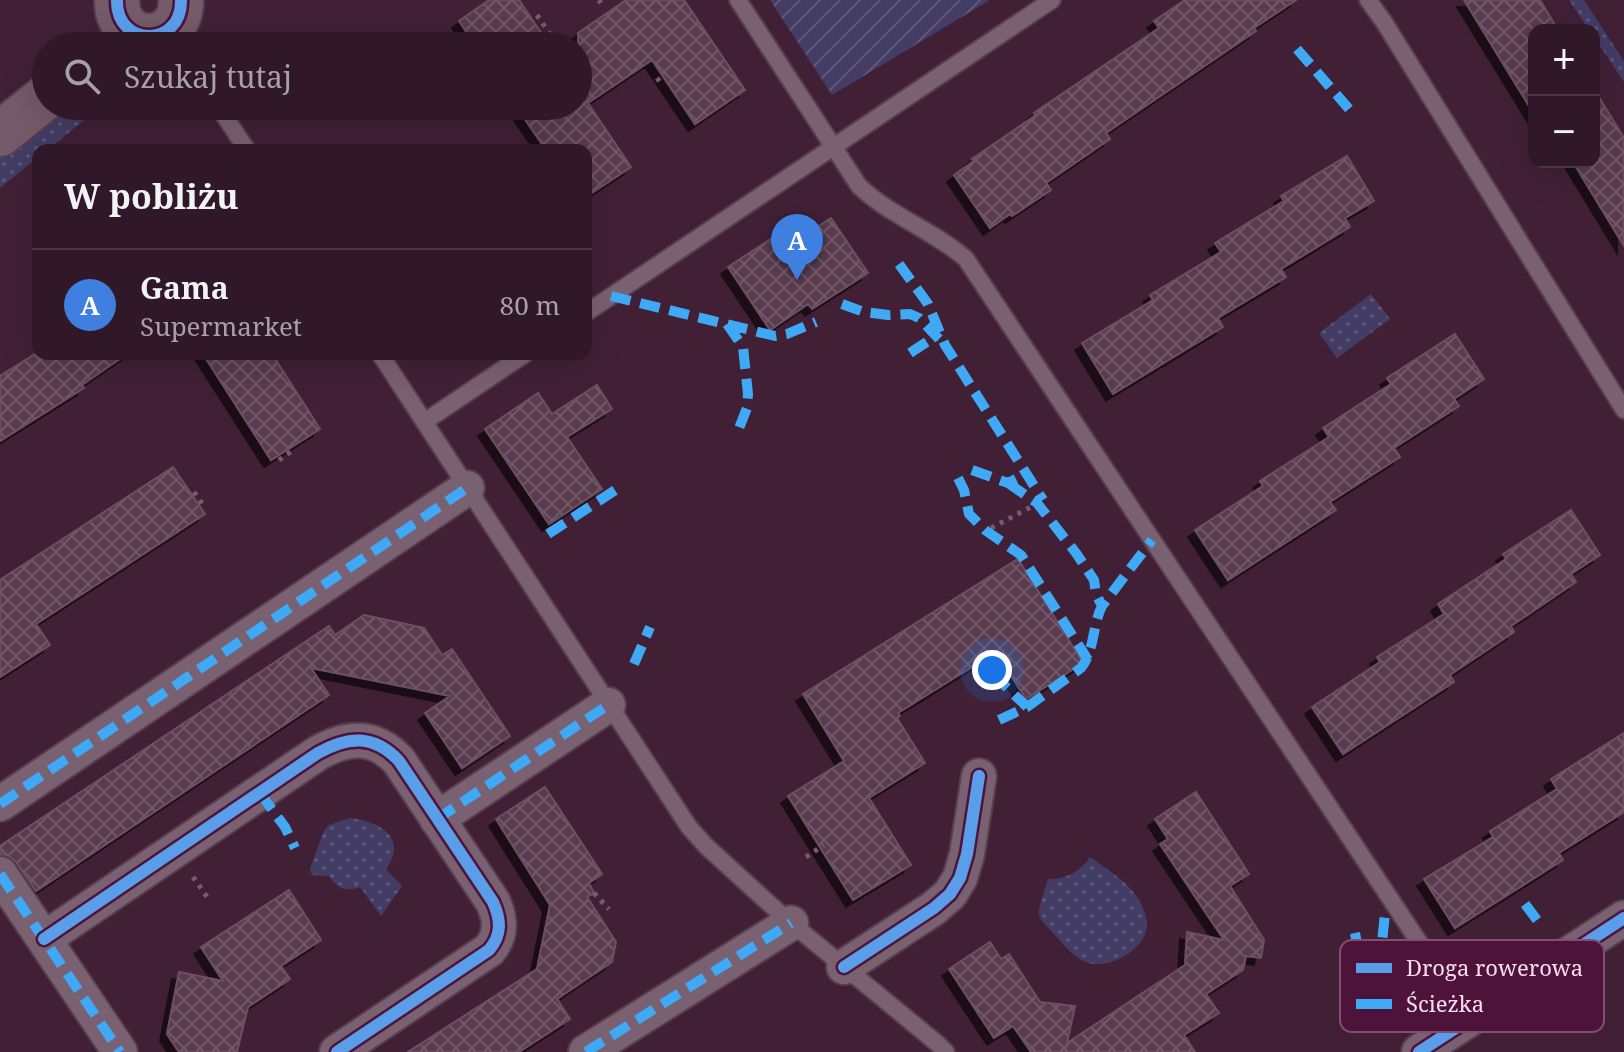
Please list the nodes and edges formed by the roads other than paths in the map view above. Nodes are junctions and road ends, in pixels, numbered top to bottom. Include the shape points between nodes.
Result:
1 (738, 0) edge
2 (1052, 0) edge
3 (1368, 0) edge
4 (32, 108) edge
5 (227, 120) edge
6 (0, 134) edge
7 (243, 144) edge
8 (833, 147) junction
9 (592, 309) edge
10 (384, 360) edge
11 (516, 360) edge
12 (1624, 410) edge
13 (424, 422) junction
14 (467, 488) junction
15 (608, 705) junction
16 (979, 776) dead end
17 (0, 804) edge
18 (437, 819) junction
19 (0, 874) edge
20 (1624, 918) edge
21 (791, 923) junction
22 (44, 939) junction
23 (1418, 940) edge
24 (1590, 940) edge
25 (844, 967) junction
26 (1450, 1032) edge
27 (120, 1052) edge
28 (337, 1052) edge
29 (586, 1052) edge
30 (946, 1052) edge
31 (1419, 1052) edge

1 - 8 lane
2 - 8 lane
3 - 12 lane
4 - 6 street
5 - 7 lane
8 - 9 lane
8 - 23 lane via 874,201 966,259
10 - 13 lane
11 - 13 lane
13 - 14 lane
14 - 15 lane
14 - 17 street
15 - 18 street
15 - 21 lane via 689,827
16 - 25 street via 967,854 950,894
18 - 22 street via 390,752 365,741 340,743
18 - 28 street via 493,902 499,934 489,950
19 - 22 street
20 - 24 street
21 - 25 lane
21 - 29 street
22 - 27 street
25 - 30 lane
26 - 31 street

